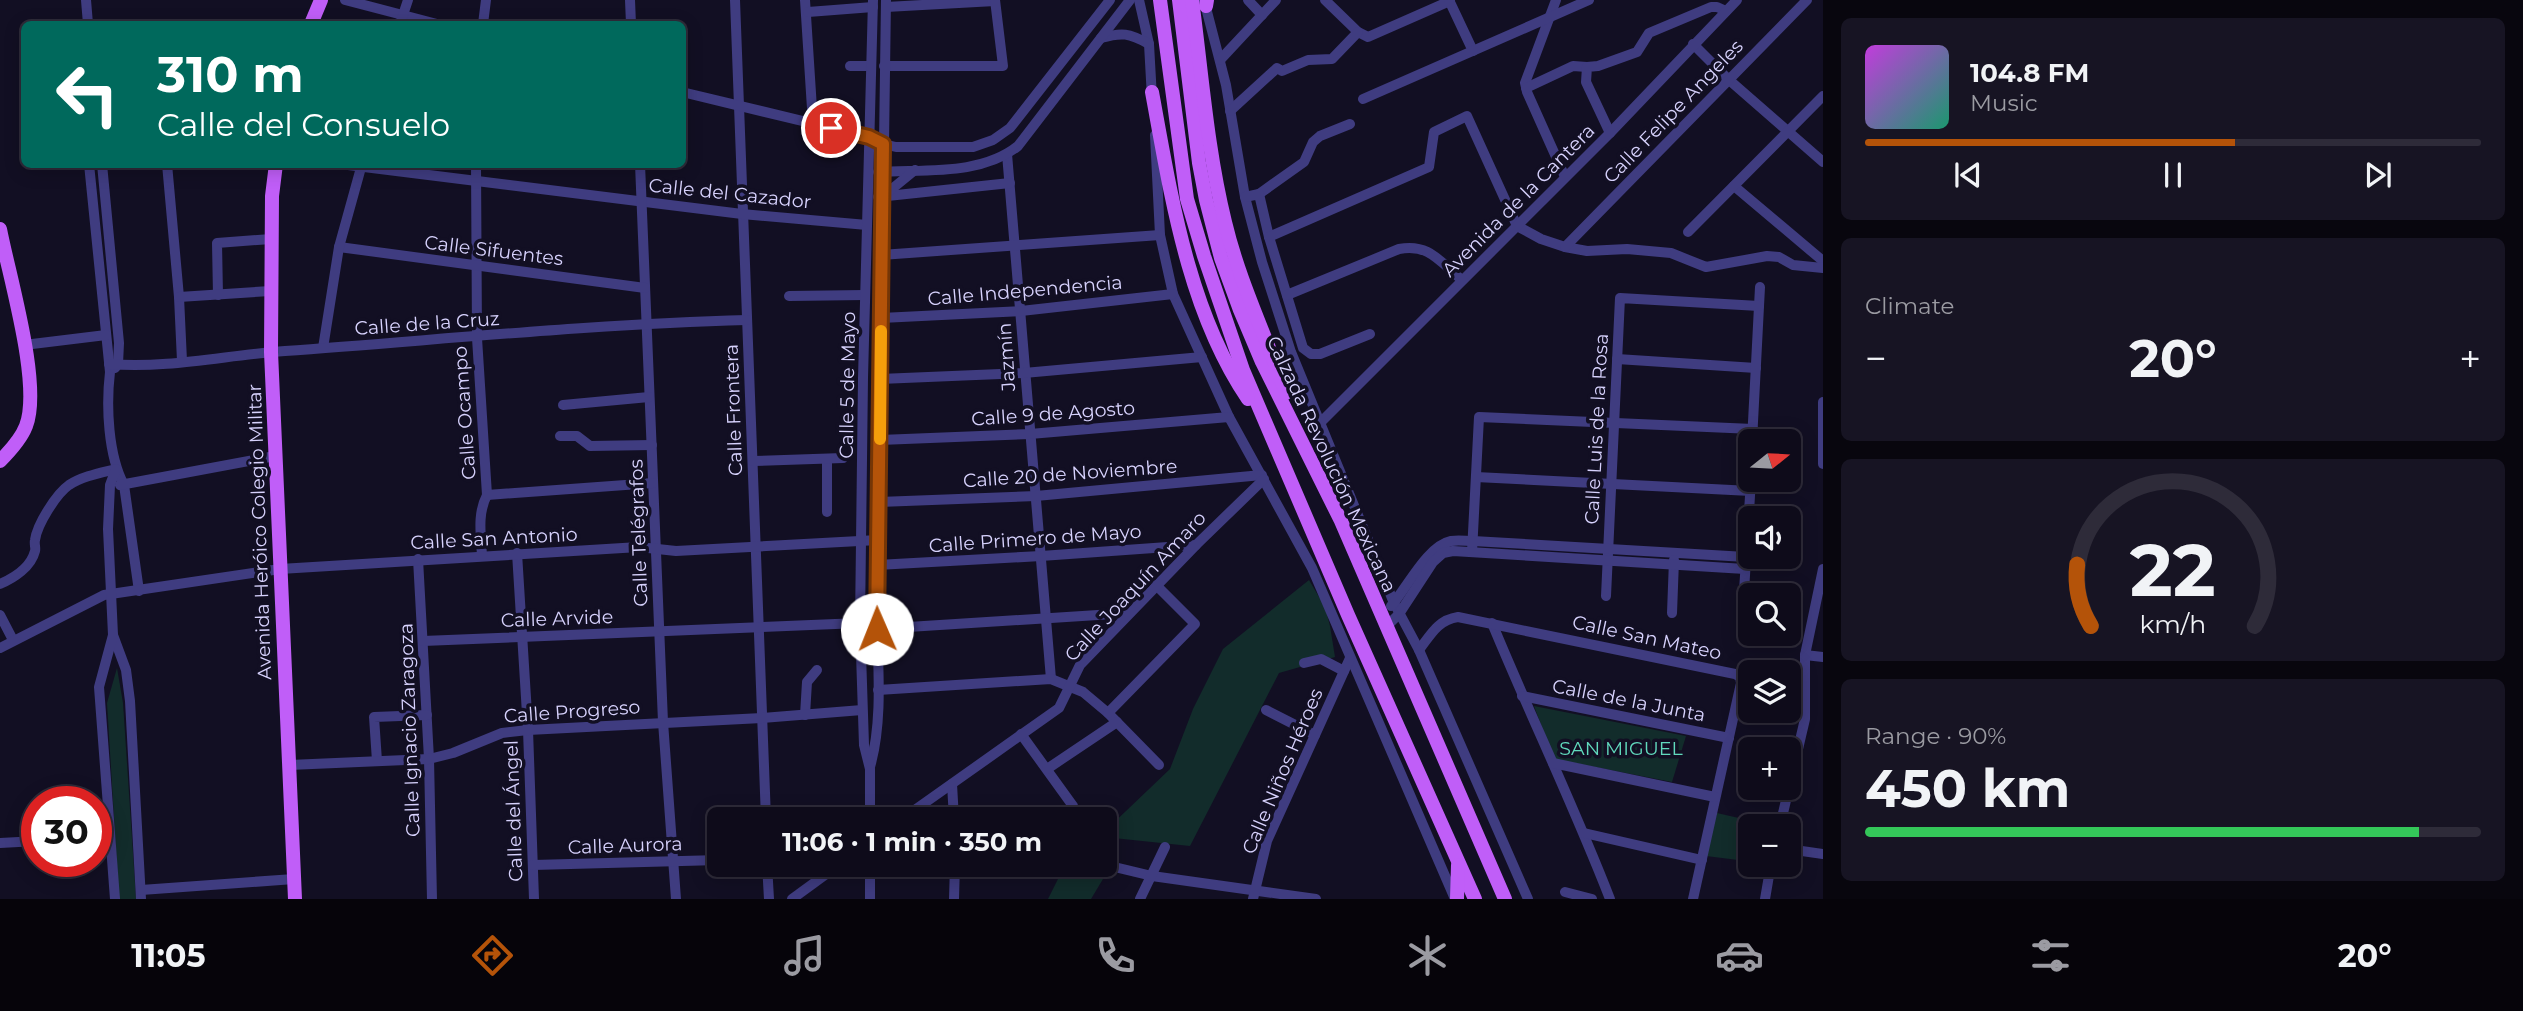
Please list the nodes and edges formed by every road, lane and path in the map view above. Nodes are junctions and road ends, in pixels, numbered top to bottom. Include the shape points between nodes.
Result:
1 (86, 0) edge
2 (321, 0) edge
3 (345, 0) edge
4 (408, 0) edge
5 (486, 0) edge
6 (630, 0) edge
7 (735, 0) edge
8 (805, 0) edge
9 (995, 0) edge
10 (1110, 0) edge
11 (1130, 0) edge
12 (1139, 0) edge
13 (1160, 0) edge
14 (1179, 0) edge
15 (1192, 0) edge
16 (1248, 0) edge
17 (1276, 0) edge
18 (1325, 0) edge
19 (1556, 0) edge
20 (1589, 0) edge
21 (1737, 0) edge
22 (1807, 0) edge
23 (1450, 1) edge
24 (1206, 2) edge
25 (886, 3) edge
26 (873, 4) edge
27 (1726, 11) junction
28 (807, 12) junction
29 (1262, 15) junction
30 (1549, 18) junction
31 (401, 20) edge
32 (88, 21) edge
33 (312, 21) edge
34 (483, 21) edge
35 (631, 21) edge
36 (1358, 32) junction
37 (1101, 38) junction
38 (1149, 44) junction
39 (1693, 44) junction
40 (1473, 51) junction
41 (1220, 60) junction
42 (850, 66) dead end
43 (870, 66) junction
44 (884, 66) junction
45 (1587, 67) junction
46 (1728, 79) junction
47 (1526, 88) junction
48 (1152, 92) junction
49 (686, 93) edge
50 (1823, 96) edge
51 (1363, 99) dead end
52 (739, 106) junction
53 (1230, 111) junction
54 (813, 124) junction
55 (1350, 124) dead end
56 (1788, 131) junction
57 (1610, 133) junction
58 (869, 137) junction
59 (883, 144) junction
60 (1007, 154) junction
61 (1823, 162) edge
62 (89, 168) edge
63 (103, 168) edge
64 (167, 168) edge
65 (276, 168) edge
66 (360, 168) edge
67 (376, 168) edge
68 (476, 168) edge
69 (640, 168) edge
70 (916, 170) junction
71 (882, 172) junction
72 (868, 173) junction
73 (1565, 177) junction
74 (477, 182) junction
75 (1010, 183) junction
76 (1734, 186) junction
77 (1259, 194) junction
78 (882, 197) junction
79 (1245, 197) junction
80 (868, 199) junction
81 (642, 201) junction
82 (742, 214) junction
83 (867, 225) junction
84 (1517, 226) junction
85 (0, 231) edge
86 (1688, 232) dead end
87 (1160, 235) junction
88 (1269, 237) junction
89 (271, 239) junction
90 (339, 247) junction
91 (1016, 247) junction
92 (1565, 247) junction
93 (881, 255) junction
94 (1823, 261) edge
95 (476, 266) junction
96 (1823, 268) edge
97 (1462, 280) junction
98 (1760, 287) dead end
99 (645, 288) junction
100 (270, 291) junction
101 (1172, 294) junction
102 (218, 295) junction
103 (865, 295) junction
104 (1287, 295) junction
105 (789, 296) dead end
106 (179, 297) junction
107 (1759, 306) junction
108 (1021, 311) junction
109 (881, 318) junction
110 (747, 320) junction
111 (646, 323) junction
112 (1370, 334) dead end
113 (107, 335) junction
114 (477, 338) junction
115 (24, 345) junction
116 (323, 348) junction
117 (271, 352) junction
118 (1202, 357) junction
119 (1617, 359) junction
120 (182, 361) junction
121 (112, 367) junction
122 (1756, 368) junction
123 (1024, 373) junction
124 (880, 379) junction
125 (649, 397) junction
126 (1823, 402) edge
127 (563, 405) dead end
128 (1229, 416) junction
129 (1614, 421) junction
130 (1321, 422) junction
131 (1266, 424) junction
132 (1823, 426) edge
133 (1752, 429) edge
134 (1030, 434) junction
135 (1738, 434) edge
136 (560, 436) dead end
137 (880, 440) junction
138 (1303, 444) junction
139 (652, 445) junction
140 (275, 456) junction
141 (843, 458) dead end
142 (827, 460) junction
143 (0, 461) edge
144 (753, 461) junction
145 (1823, 464) edge
146 (116, 469) junction
147 (1263, 477) junction
148 (1476, 477) junction
149 (653, 483) junction
150 (1611, 484) junction
151 (110, 485) junction
152 (124, 485) junction
153 (1738, 485) edge
154 (488, 495) junction
155 (1036, 496) junction
156 (880, 502) junction
157 (827, 512) dead end
158 (878, 540) junction
159 (861, 541) junction
160 (1196, 545) junction
161 (1473, 547) junction
162 (755, 548) junction
163 (656, 549) junction
164 (1441, 550) junction
165 (517, 554) junction
166 (482, 556) junction
167 (1041, 556) junction
168 (1608, 556) junction
169 (418, 559) junction
170 (1674, 559) junction
171 (1738, 563) edge
172 (877, 565) junction
173 (1319, 566) junction
174 (280, 569) junction
175 (1823, 569) edge
176 (0, 584) edge
177 (1821, 584) edge
178 (1156, 586) junction
179 (139, 591) junction
180 (113, 594) junction
181 (1606, 596) dead end
182 (1394, 603) junction
183 (1129, 613) junction
184 (1672, 613) dead end
185 (1399, 614) junction
186 (0, 615) edge
187 (1046, 618) junction
188 (1383, 622) junction
189 (860, 623) junction
190 (1492, 623) junction
191 (758, 628) junction
192 (877, 629) junction
193 (659, 632) junction
194 (113, 635) junction
195 (523, 637) junction
196 (13, 640) junction
197 (423, 641) junction
198 (0, 648) edge
199 (1419, 650) junction
200 (1805, 655) junction
201 (1823, 657) edge
202 (1350, 658) junction
203 (1304, 663) dead end
204 (817, 670) dead end
205 (1344, 671) junction
206 (1051, 679) junction
207 (1069, 684) junction
208 (878, 690) junction
209 (1522, 696) junction
210 (862, 710) junction
211 (1266, 710) dead end
212 (427, 715) junction
213 (805, 715) junction
214 (762, 718) junction
215 (1113, 718) junction
216 (663, 722) junction
217 (528, 730) junction
218 (1021, 734) junction
219 (1315, 735) junction
220 (1729, 738) junction
221 (429, 759) junction
222 (377, 761) junction
223 (1553, 764) junction
224 (289, 765) junction
225 (1159, 765) dead end
226 (870, 769) junction
227 (1047, 769) junction
228 (952, 784) junction
229 (107, 786) edge
230 (1716, 797) junction
231 (766, 807) edge
232 (870, 807) edge
233 (919, 807) edge
234 (953, 807) edge
235 (1073, 807) edge
236 (1783, 814) edge
237 (1584, 833) junction
238 (21, 842) edge
239 (0, 843) edge
240 (1165, 847) dead end
241 (1801, 851) edge
242 (1823, 854) edge
243 (112, 859) edge
244 (707, 860) edge
245 (1702, 860) junction
246 (673, 861) junction
247 (1458, 862) junction
248 (533, 865) junction
249 (1117, 868) edge
250 (1152, 876) junction
251 (768, 877) edge
252 (822, 877) edge
253 (870, 877) edge
254 (955, 877) edge
255 (1769, 877) edge
256 (294, 879) junction
257 (1565, 892) dead end
258 (141, 895) edge
259 (1253, 895) edge
260 (115, 899) edge
261 (295, 899) edge
262 (432, 899) edge
263 (534, 899) edge
264 (676, 899) edge
265 (769, 899) edge
266 (792, 899) edge
267 (870, 899) edge
268 (954, 899) edge
269 (1140, 899) edge
270 (1316, 899) edge
271 (1456, 899) edge
272 (1475, 899) edge
273 (1506, 899) edge
274 (1528, 899) edge
275 (1592, 899) edge
276 (1610, 899) edge
277 (1693, 899) edge
278 (1765, 899) edge

1 - 32 street
2 - 33 main road
3 - 31 street
4 - 31 street
5 - 34 street
6 - 35 street
7 - 52 street, Calle Frontera
8 - 28 street
9 - 25 street
9 - 44 street via 1003,66
10 - 59 street via 1010,128 993,140 973,147
11 - 37 street
12 - 38 street
13 - 131 main road, Calzada Revolución Mexicana via 1187,199 1243,370
14 - 138 main road, Calzada Revolución Mexicana via 1199,163 1222,258 1262,362
15 - 138 main road via 1213,170 1226,225
16 - 29 street
17 - 29 street
18 - 36 street
19 - 30 street
20 - 30 street
21 - 27 street, Avenida de la Cantera
22 - 46 street, Calle Felipe Angeles
23 - 36 street via 1368,37
23 - 40 street
24 - 41 street, Calzada Revolución Mexicana
25 - 44 street, Calle 5 de Mayo
26 - 28 street
26 - 43 street, Calle 5 de Mayo
27 - 39 street, Avenida de la Cantera
27 - 45 street via 1710,7 1649,33 1637,52
28 - 54 street
29 - 41 street
30 - 40 street
30 - 47 street
36 - 53 street via 1332,59 1308,60 1282,71 1277,68
37 - 38 street via 1118,33
37 - 60 street via 1018,146
38 - 48 street
39 - 46 street
39 - 57 street, Avenida de la Cantera
40 - 51 street
41 - 53 street, Calzada Revolución Mexicana
42 - 43 street
43 - 58 street, Calle 5 de Mayo
44 - 59 street, Calle 5 de Mayo
45 - 47 street via 1573,65
45 - 57 street via 1586,82
46 - 56 street
46 - 92 street, Calle Felipe Angeles
47 - 73 street
48 - 87 street
48 - 131 main road via 1177,226 1199,294 1222,357
49 - 52 street
50 - 56 street
52 - 54 street
52 - 82 street, Calle Frontera
53 - 79 street, Calzada Revolución Mexicana
54 - 58 street
55 - 77 street via 1320,136 1304,162
56 - 61 street
56 - 76 street
57 - 73 street, Avenida de la Cantera
58 - 59 street
58 - 72 street, Calle 5 de Mayo
59 - 71 street, Calle 5 de Mayo
60 - 70 street via 980,164
60 - 75 street, Jazmín
62 - 113 street
63 - 121 street via 118,326
64 - 106 street
65 - 89 main road, Avenida Heróico Colegio Militar
66 - 90 street
67 - 74 street, Calle del Cazador
68 - 74 street, Calle Ocampo
69 - 81 street, Calle Telégrafos
70 - 71 street
70 - 78 street
71 - 72 street
71 - 78 street, Calle 5 de Mayo
72 - 80 street, Calle 5 de Mayo
73 - 84 street, Avenida de la Cantera
74 - 81 street, Calle del Cazador
74 - 95 street, Calle Ocampo
75 - 78 street
75 - 91 street, Jazmín
76 - 86 street
76 - 94 street
77 - 79 street
77 - 88 street
78 - 80 street
78 - 93 street, Calle 5 de Mayo
79 - 130 street, Calzada Revolución Mexicana via 1291,352
80 - 83 street, Calle 5 de Mayo
81 - 82 street, Calle del Cazador
81 - 99 street, Calle Telégrafos
82 - 83 street, Calle del Cazador
82 - 110 street, Calle Frontera
83 - 103 street, Calle 5 de Mayo
84 - 88 street via 1467,116 1434,132 1429,167
84 - 92 street
84 - 97 street, Avenida de la Cantera
85 - 115 main road
87 - 91 street
87 - 101 street
88 - 104 street
89 - 100 main road, Avenida Heróico Colegio Militar
89 - 102 street via 218,243
90 - 95 street, Calle Sifuentes
90 - 116 street
91 - 93 street
91 - 108 street, Jazmín
92 - 96 street via 1671,253 1706,267 1767,256
93 - 109 street, Calle 5 de Mayo
95 - 99 street, Calle Sifuentes
95 - 114 street, Calle Ocampo
97 - 104 street via 1423,248 1413,246
97 - 130 street, Avenida de la Cantera
98 - 107 street
99 - 111 street, Calle Telégrafos
100 - 102 street
100 - 117 main road, Avenida Heróico Colegio Militar
101 - 108 street, Calle Independencia
101 - 118 street
102 - 106 street
103 - 105 street
103 - 159 street, Calle 5 de Mayo
104 - 112 street via 1303,348 1311,354
106 - 120 street
107 - 119 street, Calle Luis de la Rosa via 1620,298
107 - 122 street
108 - 109 street, Calle Independencia
108 - 123 street, Jazmín
109 - 124 street, Calle 5 de Mayo
110 - 111 street, Calle de la Cruz
110 - 144 street, Calle Frontera
111 - 114 street, Calle de la Cruz
111 - 125 street, Calle Telégrafos
113 - 115 street
113 - 121 street
114 - 116 street, Calle de la Cruz
114 - 154 street, Calle Ocampo
115 - 143 main road via 32,403 26,428
116 - 117 street, Calle de la Cruz
117 - 120 street, Calle de la Cruz
117 - 140 main road, Avenida Heróico Colegio Militar
118 - 123 street
118 - 128 street
119 - 122 street
119 - 129 street, Calle Luis de la Rosa
120 - 121 street, Calle de la Cruz
121 - 146 street via 107,397
122 - 133 street
123 - 124 street
123 - 134 street, Jazmín
124 - 137 street, Calle 5 de Mayo
125 - 127 street
125 - 139 street, Calle Telégrafos
126 - 132 street
128 - 134 street, Calle 9 de Agosto
128 - 147 street
129 - 135 street
129 - 148 street via 1479,417
129 - 150 street, Calle Luis de la Rosa
130 - 182 street, Calzada Revolución Mexicana
131 - 173 main road, Calzada Revolución Mexicana
132 - 145 street
134 - 137 street, Calle 9 de Agosto
134 - 155 street, Jazmín
136 - 139 street via 578,436 590,446
137 - 156 street, Calle 5 de Mayo
138 - 188 main road, Calzada Revolución Mexicana
139 - 149 street, Calle Telégrafos
140 - 152 street
140 - 174 main road, Avenida Heróico Colegio Militar
141 - 142 street
142 - 144 street
142 - 157 street
144 - 162 street, Calle Frontera
146 - 151 street
146 - 152 street
146 - 176 street via 63,491 41,522 31,559
147 - 155 street, Calle 20 de Noviembre
147 - 160 street, Calle Joaquín Amaro
147 - 173 street
148 - 150 street
148 - 161 street
149 - 154 street
149 - 163 street, Calle Telégrafos
150 - 153 street
150 - 168 street, Calle Luis de la Rosa
151 - 152 street
151 - 180 street
152 - 179 street
154 - 166 street, Calle Ocampo via 480,519
155 - 156 street, Calle 20 de Noviembre
155 - 167 street, Jazmín
156 - 158 street, Calle 5 de Mayo
158 - 159 street, Calle San Antonio
158 - 172 street, Calle 5 de Mayo
159 - 162 street, Calle San Antonio
159 - 189 street, Calle 5 de Mayo
160 - 167 street, Calle Primero de Mayo
160 - 178 street, Calle Joaquín Amaro
161 - 164 street
161 - 168 street
162 - 163 street, Calle San Antonio
162 - 191 street, Calle Frontera
163 - 165 street, Calle San Antonio
163 - 193 street, Calle Telégrafos
164 - 182 street via 1428,556
164 - 185 street
165 - 166 street, Calle San Antonio
165 - 195 street, Calle del Ángel
166 - 169 street, Calle San Antonio
167 - 172 street, Calle Primero de Mayo
167 - 187 street, Jazmín
168 - 170 street
168 - 181 street, Calle Luis de la Rosa
169 - 174 street, Calle San Antonio
169 - 197 street, Calle Ignacio Zaragoza
170 - 171 street
170 - 184 street
172 - 192 street, Calle 5 de Mayo
173 - 202 street
173 - 247 main road, Calzada Revolución Mexicana
174 - 179 street, Calle San Antonio
174 - 224 main road, Avenida Heróico Colegio Militar
175 - 177 street
177 - 200 street
178 - 183 street, Calle Joaquín Amaro
178 - 215 street via 1195,624
179 - 180 street, Calle San Antonio
180 - 194 street
180 - 196 street, Calle San Antonio
182 - 185 street, Calzada Revolución Mexicana
182 - 188 street
183 - 187 street
183 - 207 street, Calle Joaquín Amaro via 1080,665
185 - 188 street
185 - 199 street, Calzada Revolución Mexicana
186 - 196 street
187 - 192 street
187 - 206 street, Jazmín
188 - 273 main road, Calzada Revolución Mexicana
189 - 191 street, Calle Arvide
189 - 210 street, Calle 5 de Mayo
190 - 199 street, Calle San Mateo via 1447,619
190 - 209 street
190 - 220 street, Calle San Mateo via 1735,674 1741,683
191 - 193 street, Calle Arvide
191 - 214 street, Calle Frontera
192 - 208 street, Calle 5 de Mayo
193 - 195 street, Calle Arvide
193 - 216 street, Calle Telégrafos
194 - 229 street via 99,687
194 - 258 street via 126,670 130,701
195 - 197 street, Calle Arvide
195 - 217 street, Calle del Ángel
196 - 198 street, Calle San Antonio
197 - 212 street, Calle Ignacio Zaragoza
199 - 274 street, Calzada Revolución Mexicana
200 - 201 street
200 - 236 street via 1805,719
202 - 205 street, Calle Niños Héroes
202 - 271 street
203 - 205 street via 1321,659
204 - 213 street via 807,682
205 - 219 street, Calle Niños Héroes
206 - 207 street
206 - 208 street
207 - 215 street
207 - 218 street, Calle Joaquín Amaro via 1059,708
208 - 226 street, Calle 5 de Mayo via 876,746
209 - 220 street, Calle de la Junta
209 - 223 street
210 - 213 street, Calle Progreso
210 - 226 street, Calle 5 de Mayo
211 - 219 street
212 - 221 street, Calle Ignacio Zaragoza
212 - 222 street via 374,717
213 - 214 street, Calle Progreso
214 - 216 street, Calle Progreso
214 - 231 street, Calle Frontera
215 - 225 street
215 - 227 street
216 - 217 street, Calle Progreso
216 - 246 street, Calle Telégrafos
217 - 221 street, Calle Progreso via 502,733
217 - 248 street, Calle del Ángel
218 - 227 street
218 - 228 street, Calle Joaquín Amaro
219 - 259 street, Calle Niños Héroes via 1267,841
220 - 230 street, Calle San Mateo
221 - 222 street, Calle Progreso
221 - 262 street, Calle Ignacio Zaragoza
222 - 224 street, Calle Progreso
223 - 230 street
223 - 237 street
224 - 256 main road, Avenida Heróico Colegio Militar
226 - 232 street, Calle 5 de Mayo
227 - 235 street
228 - 233 street, Calle Joaquín Amaro
228 - 234 street
230 - 245 street, Calle San Mateo
237 - 245 street
237 - 276 street
238 - 239 street
240 - 250 street
241 - 242 street
243 - 260 street
244 - 246 street, Calle Aurora
245 - 277 street, Calle San Mateo
246 - 248 street, Calle Aurora
246 - 264 street, Calle Telégrafos
247 - 271 main road
247 - 272 main road, Calzada Revolución Mexicana
248 - 263 street, Calle del Ángel
249 - 250 street
250 - 259 street
250 - 269 street
251 - 265 street
252 - 266 street
253 - 267 street
254 - 268 street
255 - 278 street
256 - 258 street
256 - 261 main road, Avenida Heróico Colegio Militar
257 - 275 street
259 - 270 street

